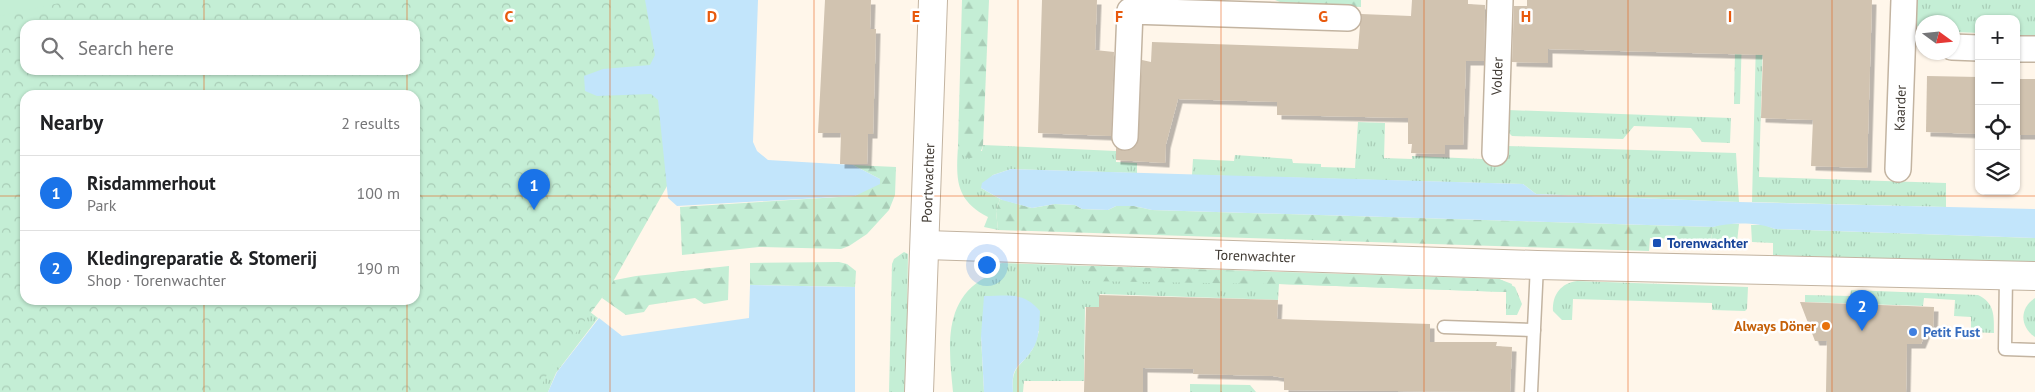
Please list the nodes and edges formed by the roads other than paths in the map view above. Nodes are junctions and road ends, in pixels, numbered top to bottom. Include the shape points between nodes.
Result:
1 (934, 0) edge
2 (1500, 0) edge
3 (1904, 0) edge
4 (1130, 6) edge
5 (1255, 7) edge
6 (1348, 18) dead end
7 (1912, 46) edge
8 (1960, 47) edge
9 (1975, 48) edge
10 (2020, 49) edge
11 (2035, 49) edge
12 (1125, 137) dead end
13 (1495, 153) dead end
14 (1898, 169) dead end
15 (926, 244) junction
16 (1537, 265) junction
17 (2006, 275) junction
18 (2035, 276) edge
19 (1444, 327) dead end
20 (1534, 330) junction
21 (2035, 350) edge
22 (921, 383) edge
23 (1531, 392) edge

1 - 15 street, Poortwachter
2 - 13 street, Volder
3 - 7 street, Kaarder
4 - 5 street
4 - 12 street
5 - 6 street
7 - 14 street, Kaarder
8 - 9 street
10 - 11 street
15 - 16 street, Torenwachter
15 - 22 street, Poortwachter
16 - 17 street, Torenwachter
16 - 20 lane
17 - 18 street, Torenwachter
17 - 21 lane via 2005,349
19 - 20 lane
20 - 23 lane

